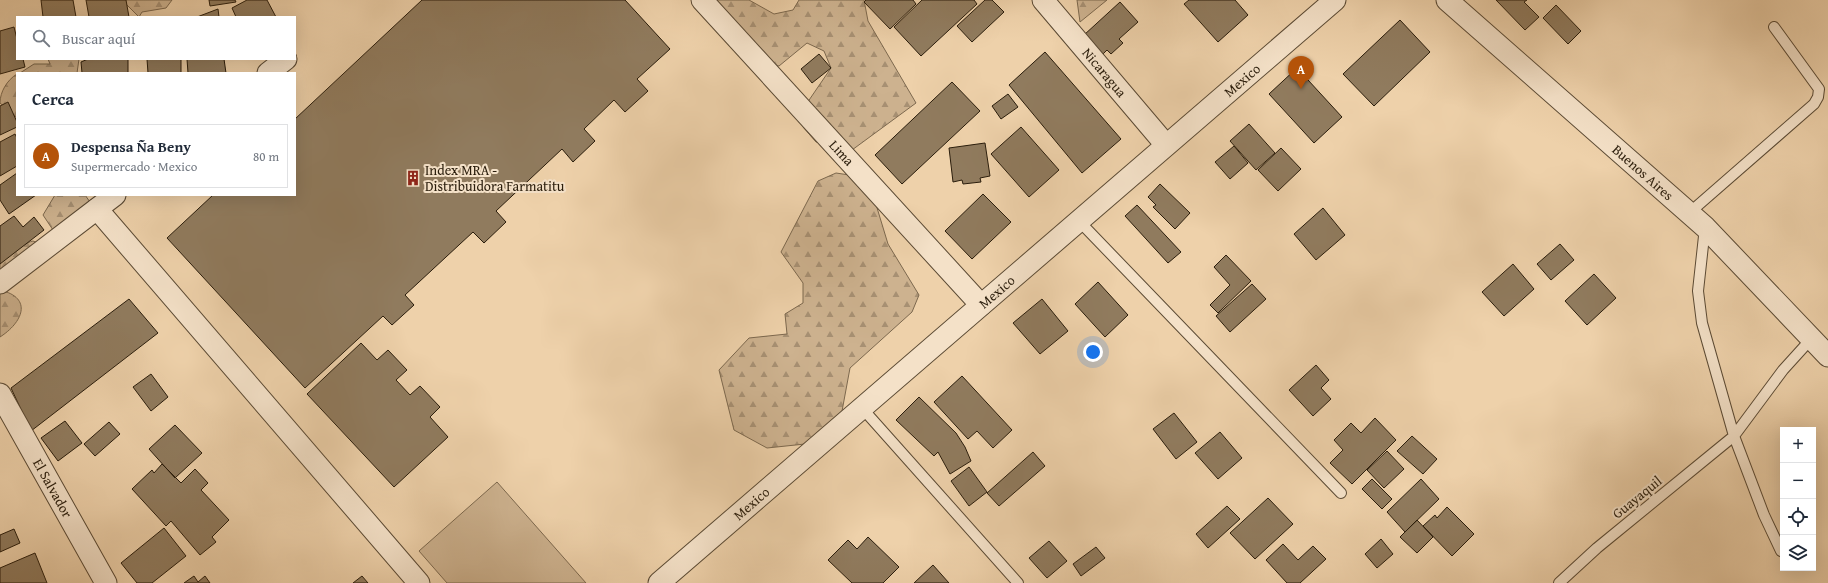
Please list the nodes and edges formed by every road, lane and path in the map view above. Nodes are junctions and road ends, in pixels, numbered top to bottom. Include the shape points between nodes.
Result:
1 (702, 0) edge
2 (1043, 0) edge
3 (1334, 0) edge
4 (1447, 0) edge
5 (1774, 27) dead end
6 (285, 60) edge
7 (269, 72) edge
8 (1166, 145) junction
9 (113, 196) edge
10 (97, 209) junction
11 (1688, 214) junction
12 (1079, 221) junction
13 (1706, 228) junction
14 (0, 283) edge
15 (981, 305) junction
16 (1812, 338) junction
17 (1828, 356) edge
18 (0, 394) edge
19 (862, 408) junction
20 (1734, 436) junction
21 (1341, 493) dead end
22 (1780, 549) edge
23 (106, 583) edge
24 (419, 583) edge
25 (659, 583) edge
26 (1018, 583) edge
27 (1559, 583) edge

1 - 15 street, Lima
2 - 8 street, Nicaragua
3 - 8 street, Mexico
4 - 11 street, Buenos Aires
5 - 11 lane via 1819,89 1818,97 1814,104
6 - 7 street
8 - 12 street, Mexico
9 - 10 street
10 - 14 street
10 - 24 street
11 - 13 street, Buenos Aires
12 - 15 street, Mexico
12 - 21 lane
13 - 16 street, Buenos Aires
13 - 20 lane via 1698,290 1702,323
15 - 19 street, Mexico
16 - 17 street, Buenos Aires
16 - 20 lane, Guayaquil via 1783,370
18 - 23 street, El Salvador
19 - 25 street, Mexico
19 - 26 lane
20 - 22 lane via 1764,515
20 - 27 lane, Guayaquil via 1597,548

